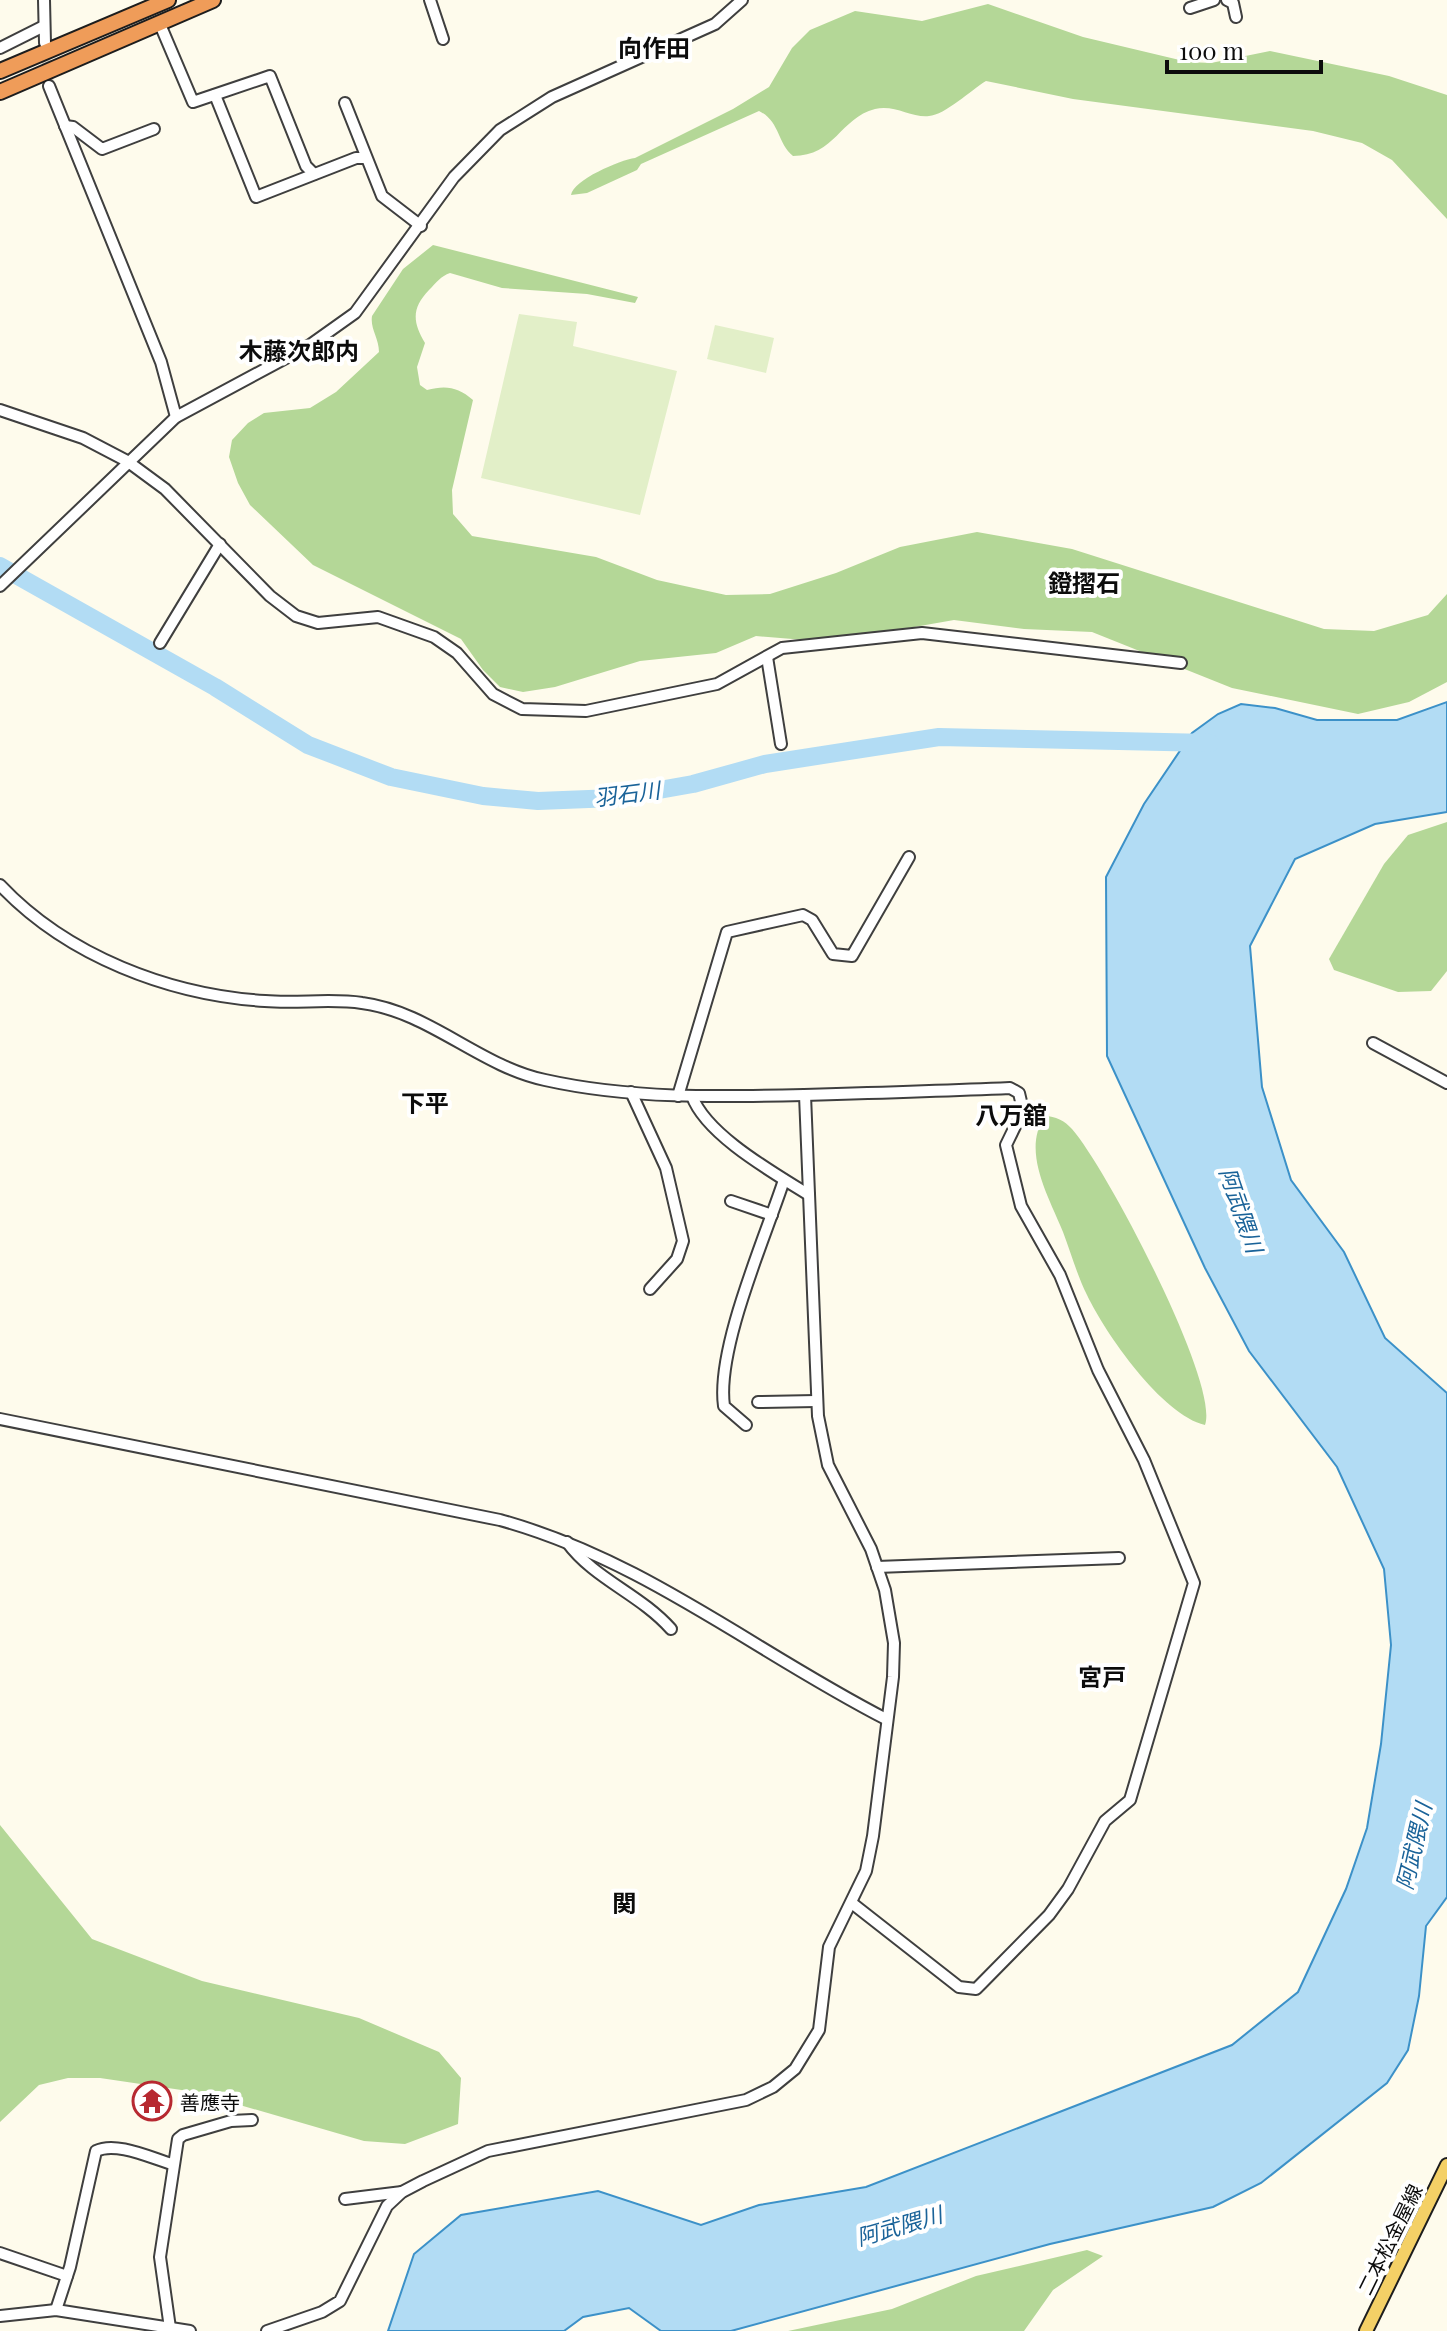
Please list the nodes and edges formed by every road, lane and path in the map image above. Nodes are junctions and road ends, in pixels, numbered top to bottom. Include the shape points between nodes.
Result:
1 (44, 0) edge
2 (168, 0) edge
3 (213, 0) edge
4 (430, 0) edge
5 (742, 0) edge
6 (1214, 0) edge
7 (1231, 1) edge
8 (1190, 8) dead end
9 (1236, 17) dead end
10 (159, 22) junction
11 (44, 26) junction
12 (443, 39) dead end
13 (45, 43) tunnel mouth
14 (0, 48) edge
15 (0, 71) edge
16 (49, 86) tunnel mouth
17 (0, 92) edge
18 (215, 95) junction
19 (345, 103) dead end
20 (65, 126) junction
21 (154, 129) dead end
22 (364, 158) junction
23 (314, 174) junction
24 (421, 226) junction
25 (0, 410) edge
26 (176, 417) junction
27 (127, 461) junction
28 (220, 544) junction
29 (0, 586) edge
30 (160, 643) dead end
31 (767, 657) junction
32 (1181, 663) dead end
33 (781, 744) dead end
34 (909, 857) dead end
35 (2, 889) edge
36 (1373, 1043) dead end
37 (1447, 1083) edge
38 (631, 1092) junction
39 (805, 1095) junction
40 (678, 1096) junction
41 (692, 1096) junction
42 (784, 1180) junction
43 (809, 1195) junction
44 (731, 1201) dead end
45 (772, 1215) junction
46 (650, 1289) dead end
47 (816, 1401) junction
48 (758, 1402) dead end
49 (0, 1419) edge
50 (746, 1425) dead end
51 (566, 1540) junction
52 (1119, 1558) dead end
53 (877, 1567) junction
54 (671, 1629) dead end
55 (886, 1719) junction
56 (853, 1904) dead end
57 (252, 2120) dead end
58 (172, 2164) junction
59 (1447, 2165) edge
60 (402, 2192) junction
61 (345, 2199) dead end
62 (0, 2253) edge
63 (84, 2263) dead end
64 (68, 2272) junction
65 (56, 2310) junction
66 (0, 2316) edge
67 (170, 2328) junction
68 (190, 2331) edge
69 (267, 2331) edge
70 (1366, 2331) edge

1 - 11 street
2 - 15 highway
3 - 10 highway
4 - 12 street
5 - 24 street via 715,24 525,111 454,177
6 - 8 street
7 - 9 street
10 - 17 highway
10 - 18 street via 193,102
11 - 13 street
11 - 14 street
16 - 20 street
18 - 23 street via 270,76 306,166
18 - 23 street via 256,197
19 - 22 street
20 - 21 street via 102,149
20 - 26 street via 161,362
22 - 23 street
22 - 24 street via 382,196
24 - 26 street via 344,323
25 - 27 street via 83,438
26 - 27 street
27 - 28 street via 165,489
27 - 29 street
28 - 30 street
28 - 31 street via 296,616 318,623 378,617 434,637 457,653 493,694 534,711 586,711 706,687
31 - 32 street via 782,648 922,633
31 - 33 street
34 - 40 street via 852,956 833,954 812,920 803,915 727,932
35 - 38 street via 76,946 187,990 268,1002 363,1003 405,1014 520,1074 574,1087
36 - 37 street
38 - 40 street
38 - 46 street via 666,1168 683,1241 677,1259
39 - 41 street
39 - 43 street
39 - 56 street via 1010,1088 1019,1093 1023,1110 1006,1145 1021,1206 1060,1275 1194,1583 1130,1800 1105,1821 1049,1915 976,1989 959,1987
40 - 41 street
41 - 42 street via 698,1113
42 - 43 street
42 - 45 street
43 - 47 street
44 - 45 street
45 - 50 street via 732,1328 722,1392 724,1406
47 - 48 street
47 - 53 street via 828,1465
49 - 51 street via 500,1520
51 - 54 street via 581,1561
51 - 55 street via 614,1561
52 - 53 street
53 - 55 street via 894,1643
55 - 60 street via 866,1871 829,1947 819,2030 795,2069 746,2100 488,2151
57 - 58 street via 183,2135
58 - 64 street via 117,2149 96,2151
58 - 67 street via 160,2257
59 - 70 main road, 二本松金屋線
60 - 61 street
60 - 69 street via 387,2206 340,2301
62 - 64 street
63 - 64 street
64 - 65 street
65 - 66 street
65 - 67 street
67 - 68 street

